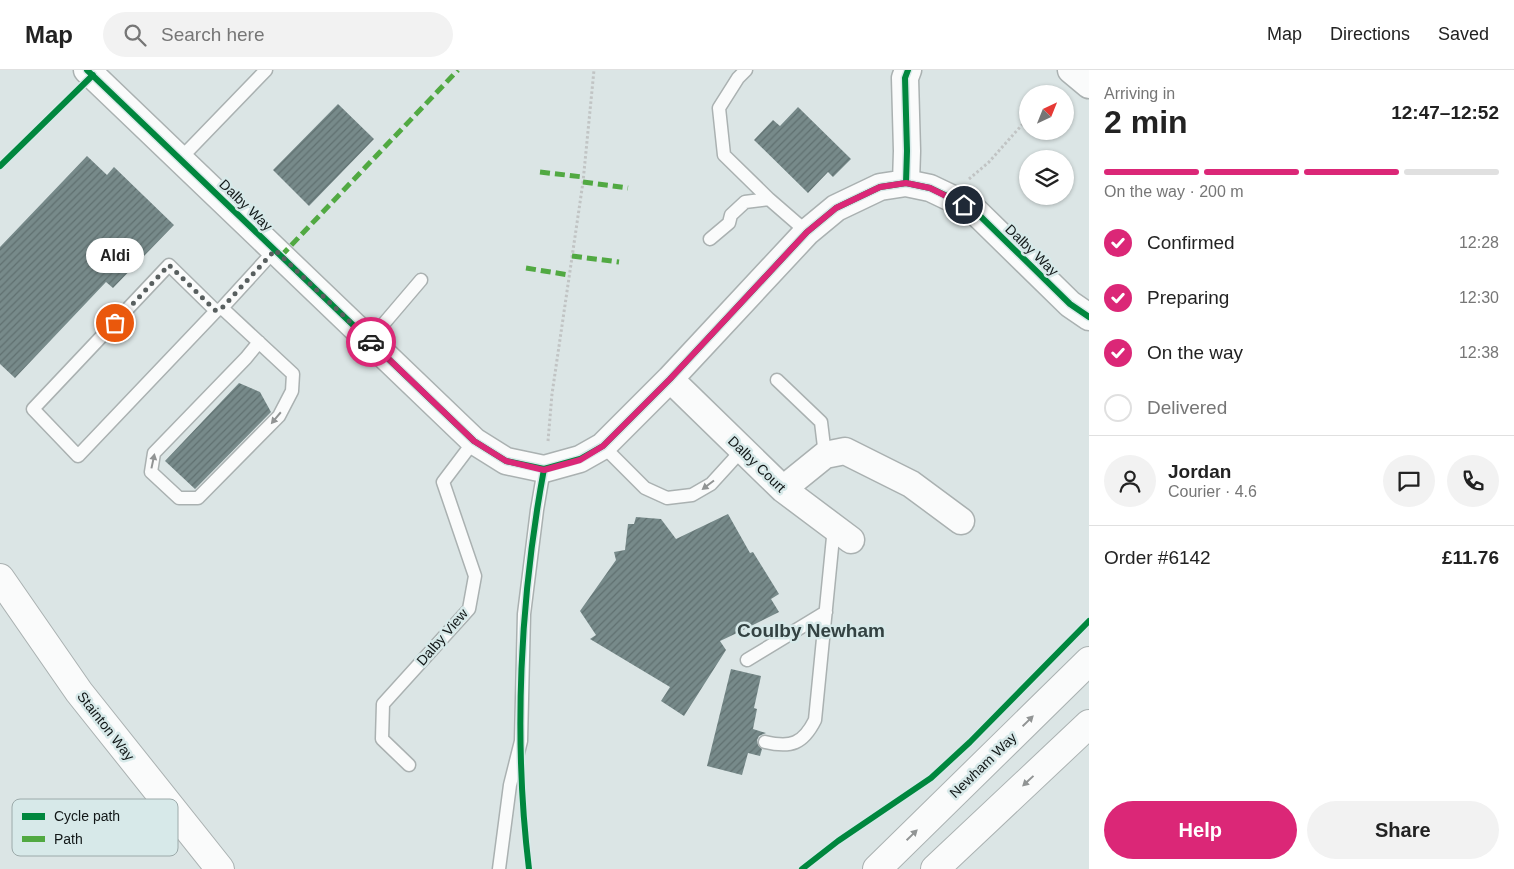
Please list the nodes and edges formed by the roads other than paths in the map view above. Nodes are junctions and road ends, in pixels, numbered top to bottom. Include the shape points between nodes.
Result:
1 (87, 70) edge
2 (266, 70) edge
3 (746, 70) edge
4 (908, 70) edge
5 (1071, 70) edge
6 (1089, 85) edge
7 (180, 159) junction
8 (906, 183) junction
9 (769, 199) junction
10 (807, 232) junction
11 (710, 239) dead end
12 (275, 250) junction
13 (421, 280) dead end
14 (219, 310) junction
15 (1089, 317) edge
16 (369, 341) junction
17 (259, 342) junction
18 (670, 379) junction
19 (777, 380) dead end
20 (474, 441) junction
21 (603, 446) junction
22 (742, 450) junction
23 (824, 456) junction
24 (544, 470) junction
25 (783, 489) junction
26 (961, 521) dead end
27 (843, 533) joint
28 (0, 578) edge
29 (826, 612) junction
30 (747, 660) dead end
31 (1089, 661) edge
32 (1089, 724) edge
33 (765, 742) dead end
34 (409, 764) dead end
35 (164, 799) edge
36 (178, 817) edge
37 (220, 869) edge
38 (499, 869) edge
39 (877, 869) edge
40 (935, 869) edge

1 - 7 street, Dalby Way
2 - 7 lane
3 - 9 lane via 719,108 724,155
4 - 8 street via 905,78
5 - 6 street
7 - 12 street, Dalby Way
8 - 10 street, Dalby Way via 880,187 854,199 836,208
8 - 15 street, Dalby Way via 930,188 976,212 1070,304
9 - 10 lane
9 - 11 lane via 745,202 732,215 729,224
10 - 18 street, Dalby Way
12 - 14 lane
12 - 16 street, Dalby Way
13 - 16 lane
14 - 14 lane via 78,456 33,409 169,265
14 - 17 lane
16 - 20 street, Dalby Way
17 -> 17 lane via 293,374 292,391 278,416 198,498 179,498 151,472 154,453
18 - 21 street, Dalby Way
18 - 22 street, Dalby Court
19 - 23 lane via 821,422
20 - 24 street, Dalby Way via 506,461
20 - 34 lane, Dalby View via 443,482 475,576 468,610 383,704 382,739
22 -> 21 lane via 711,484 692,495 668,498 645,488
21 - 24 street, Dalby Way via 580,460
22 - 25 street, Dalby Court
23 - 25 street
23 - 26 street via 845,451 911,484
24 - 38 lane via 524,614 521,741 510,785
25 - 27 street, Dalby Court
27 - 29 lane
28 - 35 street, Stainton Way via 78,692
29 - 30 lane
29 - 33 lane via 815,720 809,732 798,742 778,745
39 -> 31 street, Newham Way
32 -> 40 street
36 - 37 street, Stainton Way

